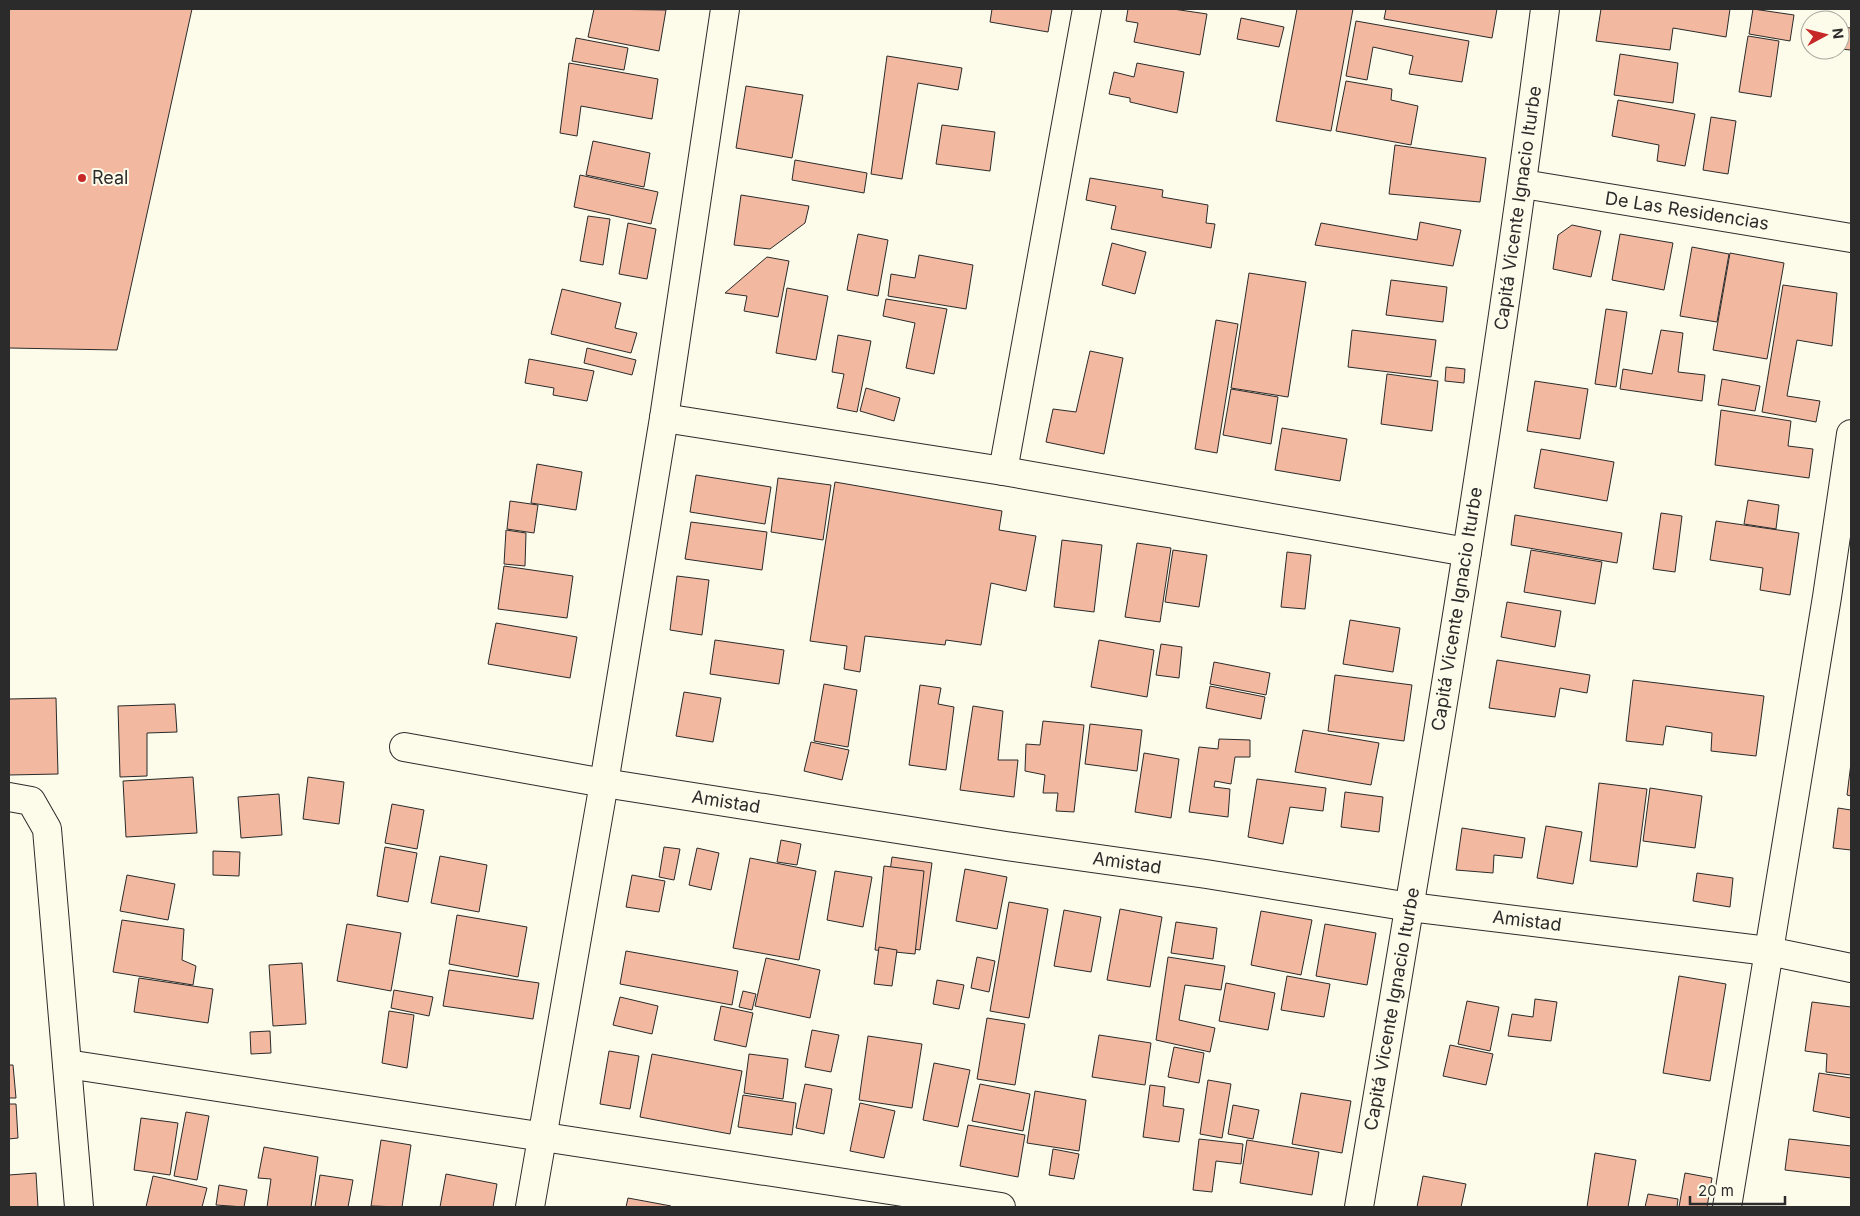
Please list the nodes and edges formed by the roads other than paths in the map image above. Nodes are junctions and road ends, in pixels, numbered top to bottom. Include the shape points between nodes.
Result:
1 (725, 9) edge
2 (1087, 9) edge
3 (1545, 9) edge
4 (1523, 184) junction
5 (1851, 238) edge
6 (664, 418) junction
7 (1851, 434) edge
8 (1003, 471) junction
9 (1467, 552) junction
10 (1839, 599) edge
11 (404, 747) dead end
12 (604, 783) junction
13 (9, 797) edge
14 (1410, 907) junction
15 (1768, 951) junction
16 (1851, 968) edge
17 (67, 1064) junction
18 (541, 1135) junction
19 (79, 1207) edge
20 (530, 1207) edge
21 (1001, 1207) edge
22 (1359, 1207) edge
23 (1727, 1207) edge

1 - 6 street
2 - 8 street
3 - 4 street, Capitá Vicente Ignacio Iturbe
4 - 5 street, De Las Residencias
4 - 9 street, Capitá Vicente Ignacio Iturbe
6 - 8 street
6 - 12 street
7 - 10 street
8 - 9 street
9 - 14 street, Capitá Vicente Ignacio Iturbe
10 - 15 street
11 - 12 street, Amistad
12 - 14 street, Amistad
12 - 18 street
13 - 17 street via 31,801 47,829
14 - 15 street, Amistad
14 - 22 street, Capitá Vicente Ignacio Iturbe
15 - 16 street, Amistad
15 - 23 street
17 - 18 street
17 - 19 street
18 - 20 street
18 - 21 street

